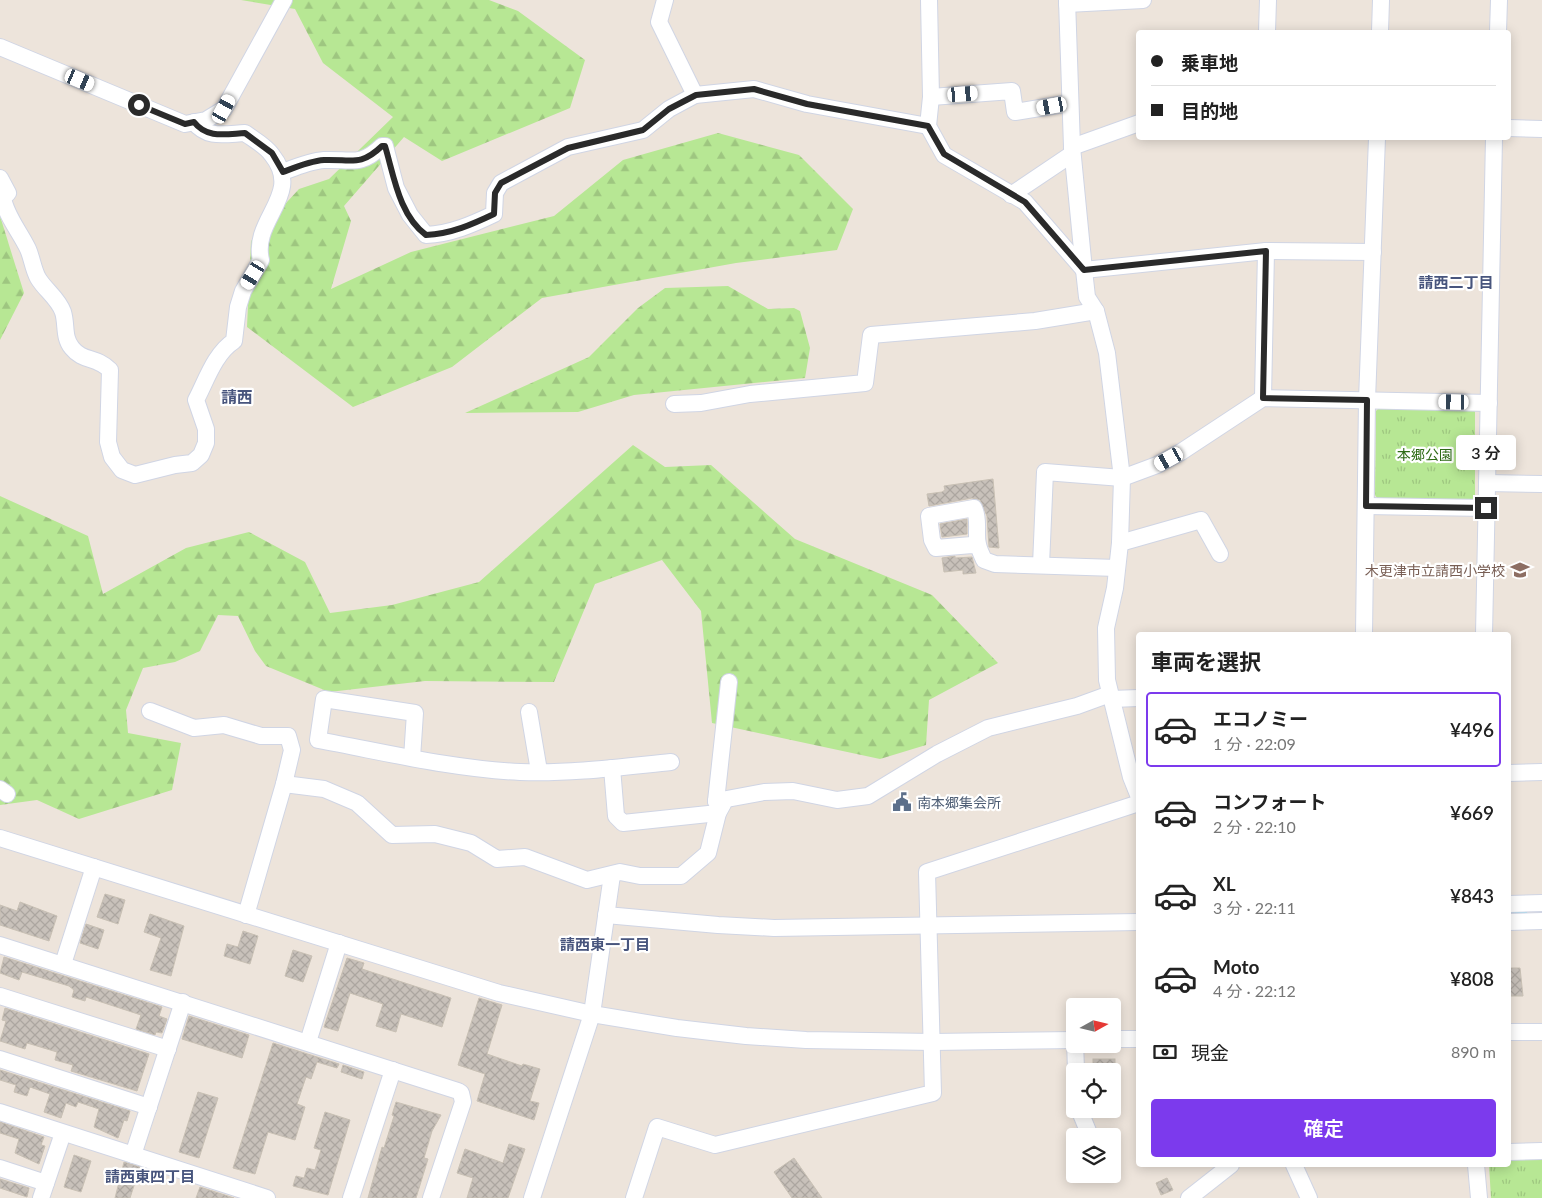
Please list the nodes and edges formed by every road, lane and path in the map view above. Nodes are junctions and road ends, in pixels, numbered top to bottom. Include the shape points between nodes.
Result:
1 (284, 0) edge
2 (665, 0) edge
3 (929, 0) edge
4 (1143, 0) edge
5 (1268, 0) edge
6 (1381, 0) edge
7 (1499, 0) edge
8 (1067, 2) edge
9 (1267, 30) edge
10 (1380, 30) edge
11 (1498, 30) edge
12 (0, 47) edge
13 (696, 95) junction
14 (931, 97) junction
15 (1070, 103) junction
16 (194, 122) junction
17 (1136, 124) edge
18 (928, 126) junction
19 (1511, 128) edge
20 (1542, 129) edge
21 (1378, 140) edge
22 (1494, 140) edge
23 (1072, 150) junction
24 (283, 172) junction
25 (0, 178) edge
26 (1012, 195) junction
27 (1266, 251) junction
28 (1373, 252) junction
29 (1084, 270) junction
30 (1096, 311) junction
31 (1263, 398) junction
32 (1367, 400) junction
33 (1489, 403) junction
34 (674, 404) dead end
35 (1122, 478) junction
36 (1487, 483) junction
37 (1542, 484) edge
38 (1366, 506) junction
39 (1486, 508) junction
40 (977, 542) dead end
41 (1120, 543) junction
42 (1220, 554) dead end
43 (1041, 565) junction
44 (1117, 568) junction
45 (1364, 632) edge
46 (1484, 632) edge
47 (729, 682) dead end
48 (1110, 696) junction
49 (1136, 698) edge
50 (150, 711) dead end
51 (529, 712) dead end
52 (412, 758) junction
53 (671, 762) dead end
54 (612, 768) junction
55 (539, 771) junction
56 (1542, 772) edge
57 (1511, 773) edge
58 (284, 784) junction
59 (1136, 790) edge
60 (1136, 804) edge
61 (717, 807) junction
62 (0, 838) edge
63 (94, 867) junction
64 (612, 875) junction
65 (1542, 903) edge
66 (1511, 904) edge
67 (246, 914) junction
68 (606, 915) junction
69 (1136, 922) edge
70 (1511, 922) edge
71 (1542, 922) edge
72 (929, 925) junction
73 (339, 943) junction
74 (0, 945) edge
75 (63, 964) junction
76 (0, 996) edge
77 (183, 1002) junction
78 (592, 1014) junction
79 (1511, 1032) edge
80 (1542, 1032) edge
81 (1121, 1039) edge
82 (1136, 1039) edge
83 (1066, 1040) edge
84 (308, 1042) junction
85 (933, 1042) junction
86 (168, 1049) junction
87 (0, 1059) edge
88 (393, 1070) junction
89 (149, 1107) junction
90 (0, 1112) edge
91 (63, 1133) junction
92 (1542, 1151) edge
93 (1511, 1152) edge
94 (133, 1155) junction
95 (1228, 1167) edge
96 (1295, 1167) edge
97 (1476, 1167) edge
98 (0, 1168) edge
99 (44, 1190) edge
100 (236, 1193) edge
101 (267, 1198) edge
102 (351, 1198) edge
103 (431, 1198) edge
104 (532, 1198) edge
105 (634, 1198) edge
106 (1189, 1198) edge
107 (1309, 1198) edge
108 (1479, 1198) edge

1 - 16 street via 224,109 206,120
2 - 13 street via 659,22
3 - 14 street
4 - 8 street
5 - 9 street
6 - 10 street
7 - 11 street
8 - 15 street
12 - 16 street via 185,124
13 - 18 street via 754,89 807,104
13 - 24 street via 669,109 643,130 568,148 501,183 495,193 494,214 468,227 437,235 426,235 410,215 396,188 385,146 365,160 314,162
14 - 15 street via 1012,91 1015,112
14 - 18 street
15 - 23 street
16 - 24 street via 201,131 214,135 245,133 272,153
17 - 23 street
18 - 26 street via 944,154
19 - 20 street
21 - 28 street
22 - 33 street
23 - 26 street
23 - 29 street
24 - 25 street via 282,197 263,227 259,249 261,260 243,291 234,340 216,362 196,400 206,429 201,455 192,462 135,475 122,470 112,458 108,442 110,370 101,361 83,358 72,349 65,336 61,307 38,278 27,248 4,206 3,198 8,193
26 - 29 street via 1025,202
27 - 28 street
27 - 29 street
27 - 31 street
28 - 32 street
29 - 30 street via 1087,297
30 - 34 street via 1035,321 871,335 865,383
30 - 35 street via 1107,353
31 - 32 street
31 - 35 street via 1181,452
32 - 33 street
32 - 38 street
33 - 36 street
35 - 41 street
35 - 43 street via 1045,472
36 - 37 street
36 - 39 street
38 - 39 street
38 - 45 street
39 - 46 street
40 - 43 street via 984,560 995,564
41 - 42 street via 1202,520
41 - 44 street
43 - 44 street
44 - 48 street via 1106,628
47 - 61 street
48 - 49 street
48 - 59 street
48 - 61 street via 988,728 937,754 868,796 837,800 793,791 764,792
50 - 58 street via 194,728 224,725 262,736 288,736 292,750
51 - 55 street
52 - 52 street via 415,713 324,699 318,740
52 - 55 street via 520,772
53 - 54 street
54 - 55 street
54 - 61 street via 616,816 623,823
56 - 57 street
58 - 64 street via 324,790 357,804 392,835 435,834 471,844 497,859 525,857 588,880
58 - 67 street
60 - 72 street via 927,872
61 - 64 street via 708,853 681,876 640,876 620,872
62 - 63 street
63 - 67 street
63 - 75 street
64 - 68 street
65 - 66 street
67 - 73 street
68 - 72 street via 774,928
68 - 78 street
69 - 72 street
70 - 71 street
72 - 85 street
73 - 78 street via 499,993
73 - 84 street
74 - 75 street
75 - 77 street
76 - 86 street
77 - 84 street
77 - 86 street
78 - 85 street via 746,1036
78 - 104 street
79 - 80 street
81 - 82 street
83 - 85 street
84 - 88 street
85 - 105 street via 933,1093 715,1146 657,1128
86 - 89 street
87 - 89 street
88 - 102 street
88 - 103 street via 458,1091 463,1097
89 - 94 street
90 - 91 street
91 - 94 street
91 - 99 street
92 - 93 street
94 - 100 street
95 - 106 street
96 - 107 street
97 - 108 street
98 - 99 street
100 - 101 street

